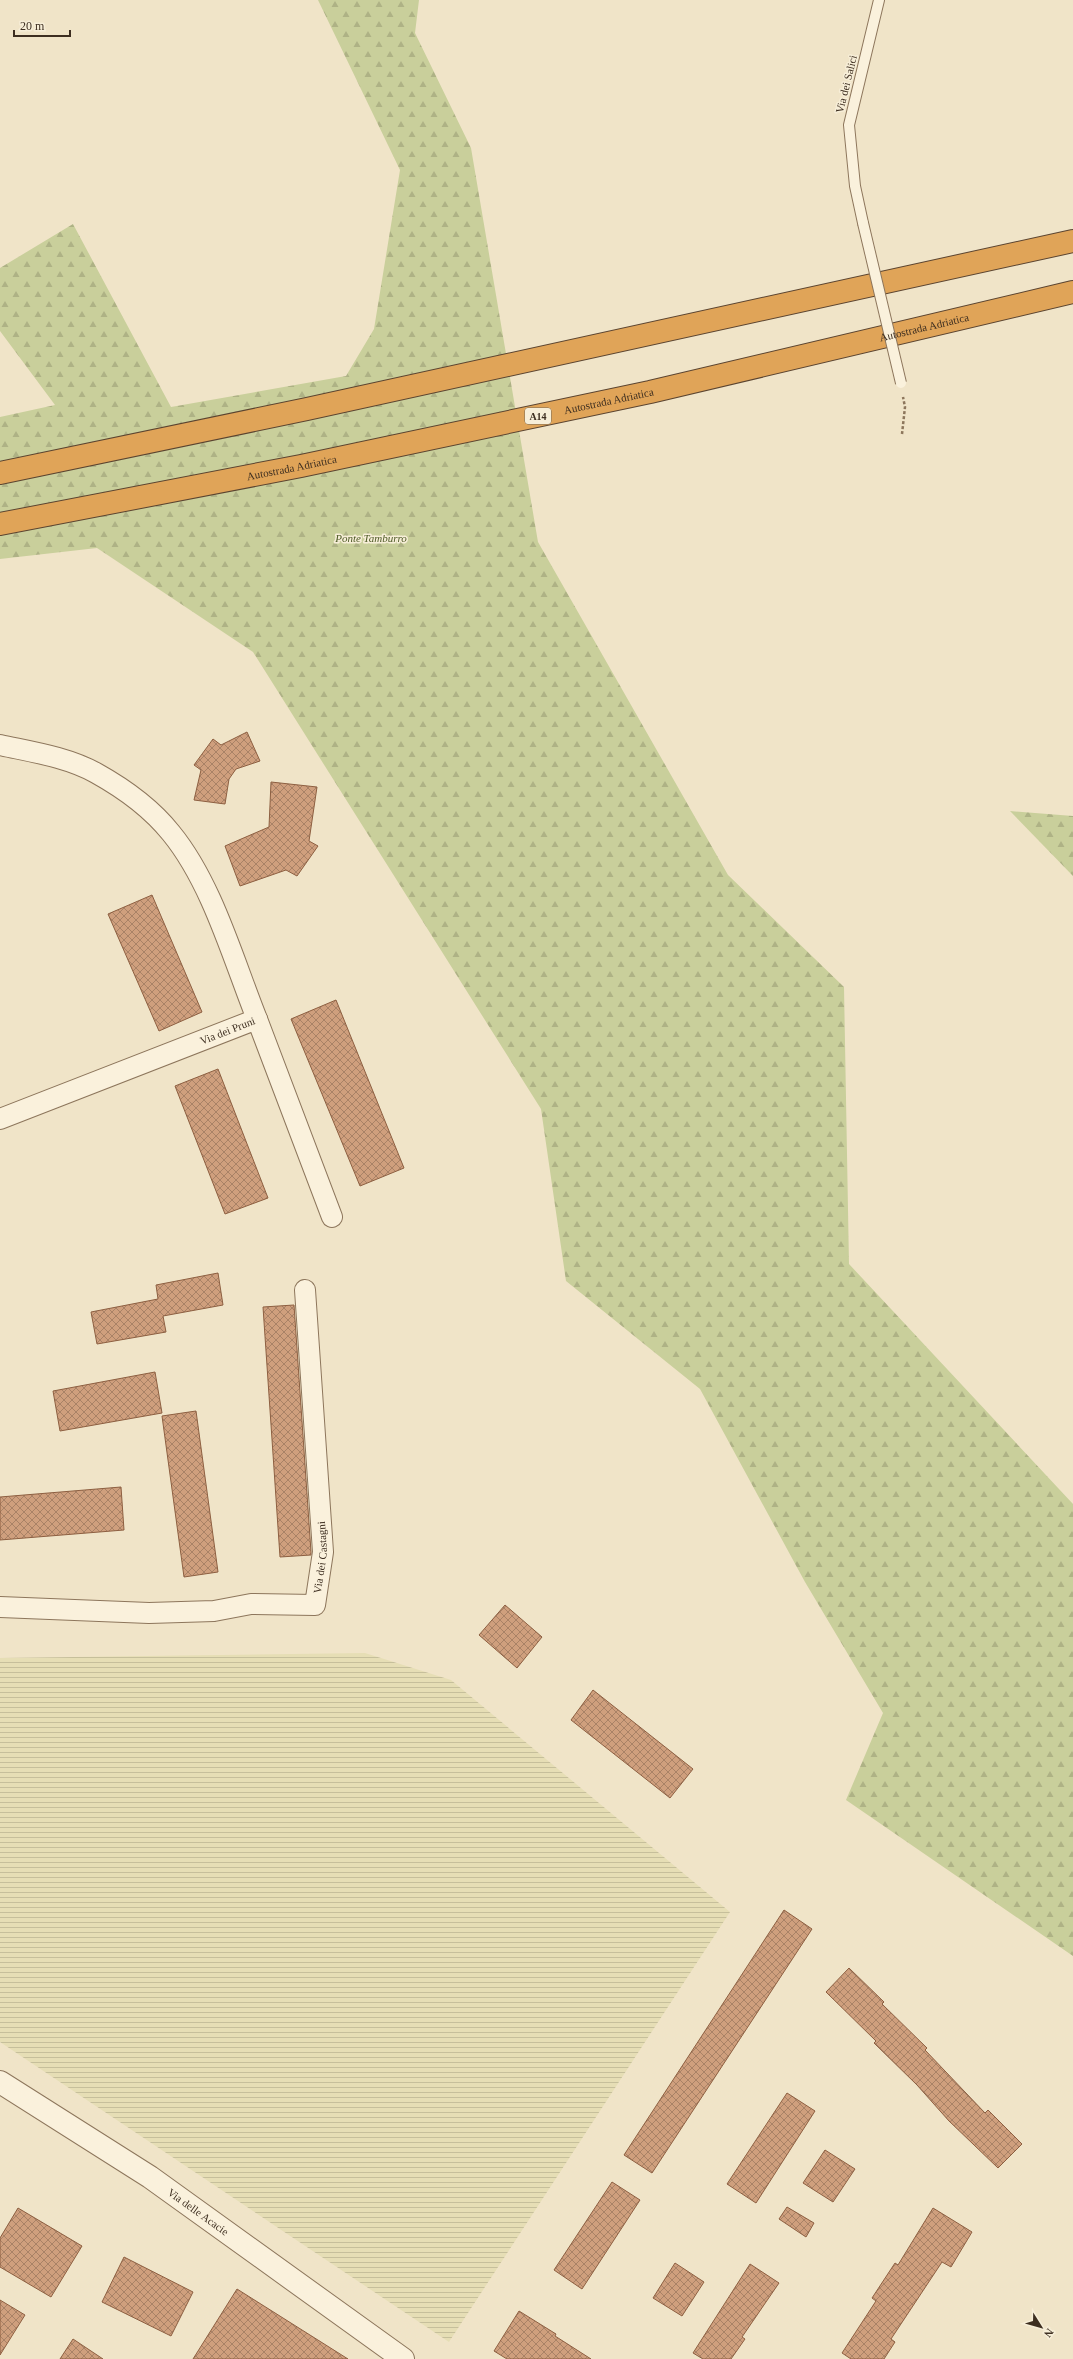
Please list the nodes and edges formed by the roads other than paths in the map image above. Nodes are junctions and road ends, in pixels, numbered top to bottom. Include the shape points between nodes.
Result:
1 (879, 0) edge
2 (1073, 241) edge
3 (1073, 292) edge
4 (901, 383) road end
5 (0, 473) edge
6 (0, 524) edge
7 (0, 745) edge
8 (256, 1019) junction
9 (0, 1119) edge
10 (332, 1217) dead end
11 (305, 1290) dead end
12 (0, 1607) edge
13 (0, 2082) edge
14 (396, 2356) edge

1 - 4 lane, Via dei Salici, bridge via 849,125 855,186
2 - 5 highway via 307,409
3 - 6 highway, Autostrada Adriatica / A14 via 635,395 301,466
7 - 8 street via 49,755 95,772 144,804 171,833 192,863 211,903
8 - 9 street, Via dei Pruni
8 - 10 street, Via dei Pruni
11 - 12 street, Via dei Castagni via 323,1552 315,1606 251,1604 214,1611 149,1613
13 - 14 street, Via delle Acacie via 150,2177

